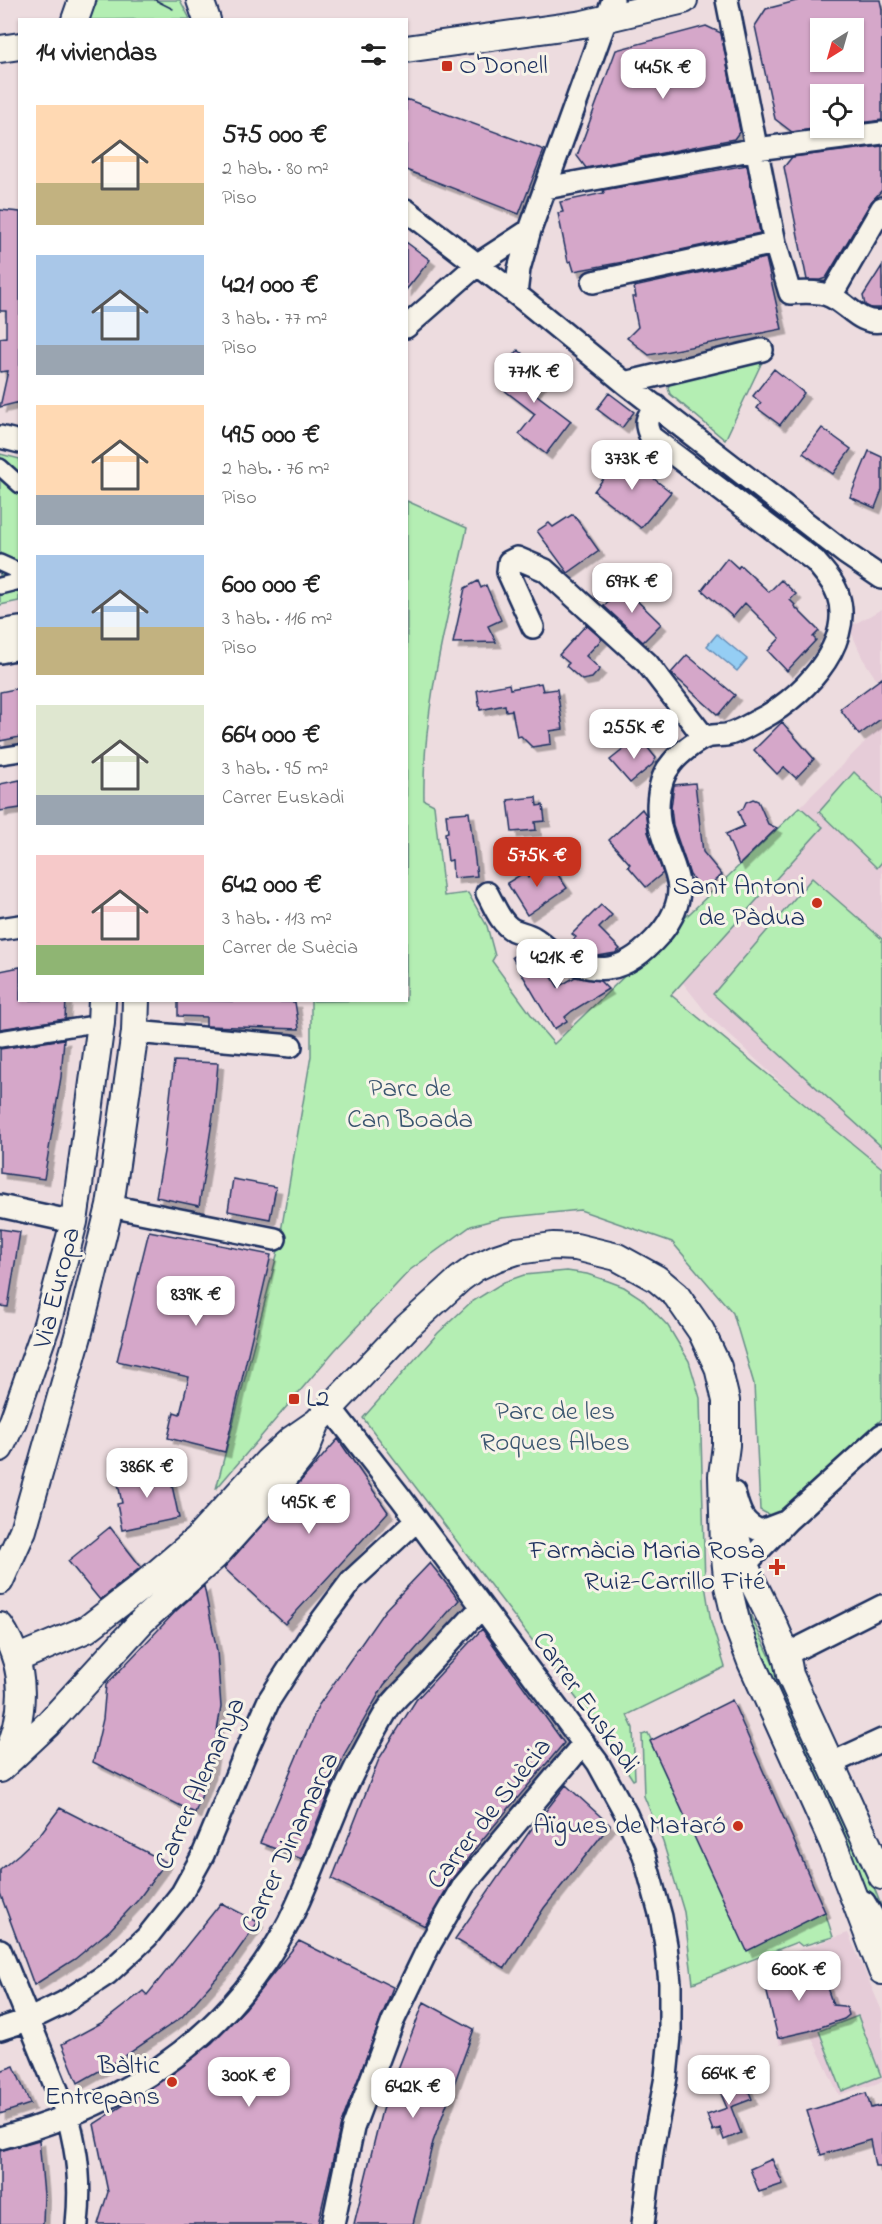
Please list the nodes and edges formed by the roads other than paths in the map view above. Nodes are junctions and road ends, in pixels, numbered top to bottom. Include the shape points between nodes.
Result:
1 (82, 0) edge
2 (200, 0) edge
3 (684, 0) edge
4 (727, 0) edge
5 (609, 10) edge
6 (76, 18) edge
7 (206, 18) edge
8 (18, 46) edge
9 (0, 49) edge
10 (408, 49) edge
11 (882, 133) edge
12 (756, 149) junction
13 (546, 188) junction
14 (882, 208) edge
15 (408, 212) edge
16 (530, 230) junction
17 (775, 243) junction
18 (478, 264) junction
19 (593, 282) dead end
20 (516, 294) junction
21 (831, 296) junction
22 (882, 321) edge
23 (408, 325) edge
24 (762, 351) dead end
25 (624, 383) junction
26 (656, 406) junction
27 (0, 437) edge
28 (18, 442) edge
29 (0, 467) edge
30 (18, 483) edge
31 (0, 563) edge
32 (18, 571) edge
33 (878, 573) edge
34 (18, 582) edge
35 (0, 586) edge
36 (533, 627) dead end
37 (18, 628) edge
38 (0, 631) edge
39 (18, 648) edge
40 (0, 652) edge
41 (704, 737) junction
42 (18, 753) edge
43 (0, 756) edge
44 (487, 893) dead end
45 (18, 926) edge
46 (0, 930) edge
47 (136, 1002) edge
48 (101, 1012) edge
49 (135, 1032) junction
50 (0, 1039) edge
51 (291, 1047) dead end
52 (0, 1206) edge
53 (110, 1206) junction
54 (74, 1222) junction
55 (275, 1239) dead end
56 (323, 1415) junction
57 (882, 1435) edge
58 (726, 1445) junction
59 (0, 1448) edge
60 (734, 1493) junction
61 (417, 1520) junction
62 (788, 1520) junction
63 (744, 1564) junction
64 (0, 1581) edge
65 (728, 1586) junction
66 (882, 1606) edge
67 (481, 1608) junction
68 (0, 1626) edge
69 (787, 1654) junction
70 (16, 1659) junction
71 (882, 1740) edge
72 (584, 1743) junction
73 (832, 1763) junction
74 (0, 1768) edge
75 (833, 1843) junction
76 (882, 1876) edge
77 (882, 1932) edge
78 (0, 1950) edge
79 (882, 1971) edge
80 (28, 2020) junction
81 (0, 2029) edge
82 (68, 2117) junction
83 (0, 2138) edge
84 (77, 2224) edge
85 (333, 2224) edge
86 (643, 2224) edge

1 - 6 street
2 - 7 street
3 - 5 street
4 - 12 street
5 - 10 street
5 - 13 street
8 - 9 street
11 - 12 street
12 - 13 street
12 - 17 street
13 - 16 street
14 - 21 street
15 - 18 street
16 - 18 street
16 - 20 street
17 - 19 street
17 - 21 street via 790,292
18 - 20 street
18 - 23 street
20 - 25 street
21 - 22 street via 856,316
24 - 25 street
25 - 26 street
26 - 33 street
26 - 41 street via 648,415 646,428 651,437 815,561 837,593 841,607 836,641 810,682 758,721 729,734
27 - 28 street
29 - 30 street
31 - 32 street
34 - 35 street
36 - 41 street via 508,572 509,562 517,558 545,570 647,663
37 - 38 street
39 - 40 street
41 - 44 street via 679,755 663,775 659,793 661,834 679,890 670,922 637,957 620,967 602,968 566,960 502,921
42 - 43 street
45 - 46 street
47 - 49 street, Via Europa
48 - 50 street
48 - 54 street, Via Europa
49 - 51 street
49 - 53 street, Via Europa
52 - 54 street
53 - 55 street
53 - 64 street, Via Europa via 23,1530
54 - 59 street, Via Europa via 47,1324
56 - 58 street via 407,1327 475,1268 517,1251 576,1247 636,1266 687,1309 718,1367 726,1401
56 - 61 street, Carrer Euskadi
56 - 70 street via 268,1461 196,1540 136,1591 87,1629
56 - 74 street via 305,1452 214,1557 143,1620 48,1724
57 - 62 street
58 - 60 street
58 - 65 street via 722,1506
60 - 62 street via 740,1513 752,1528 761,1532
60 - 63 street via 737,1545
61 - 67 street, Carrer Euskadi
61 - 80 street, Carrer Alemanya via 351,1581 275,1691 204,1855 182,1893 147,1937 107,1974 63,2004
62 - 63 street
63 - 65 street
63 - 69 street
65 - 75 street via 751,1662
66 - 69 street
67 - 72 street, Carrer Euskadi
67 - 82 street, Carrer Dinamarca via 388,1709 345,1791 288,1923 268,1958 231,2006 185,2050 142,2080
68 - 70 street
69 - 73 street via 790,1674
70 - 74 street via 21,1710 13,1744
71 - 73 street
72 - 85 street, Carrer de Suècia via 464,1885 430,1944 393,2021 353,2128
72 - 86 street, Carrer Euskadi via 626,1814 644,1855 666,1945 670,2036
73 - 76 street
75 - 77 street
75 - 79 street
78 - 80 street
80 - 81 street, Carrer Alemanya
80 - 82 street
82 - 83 street, Carrer Dinamarca
82 - 84 street via 80,2193

